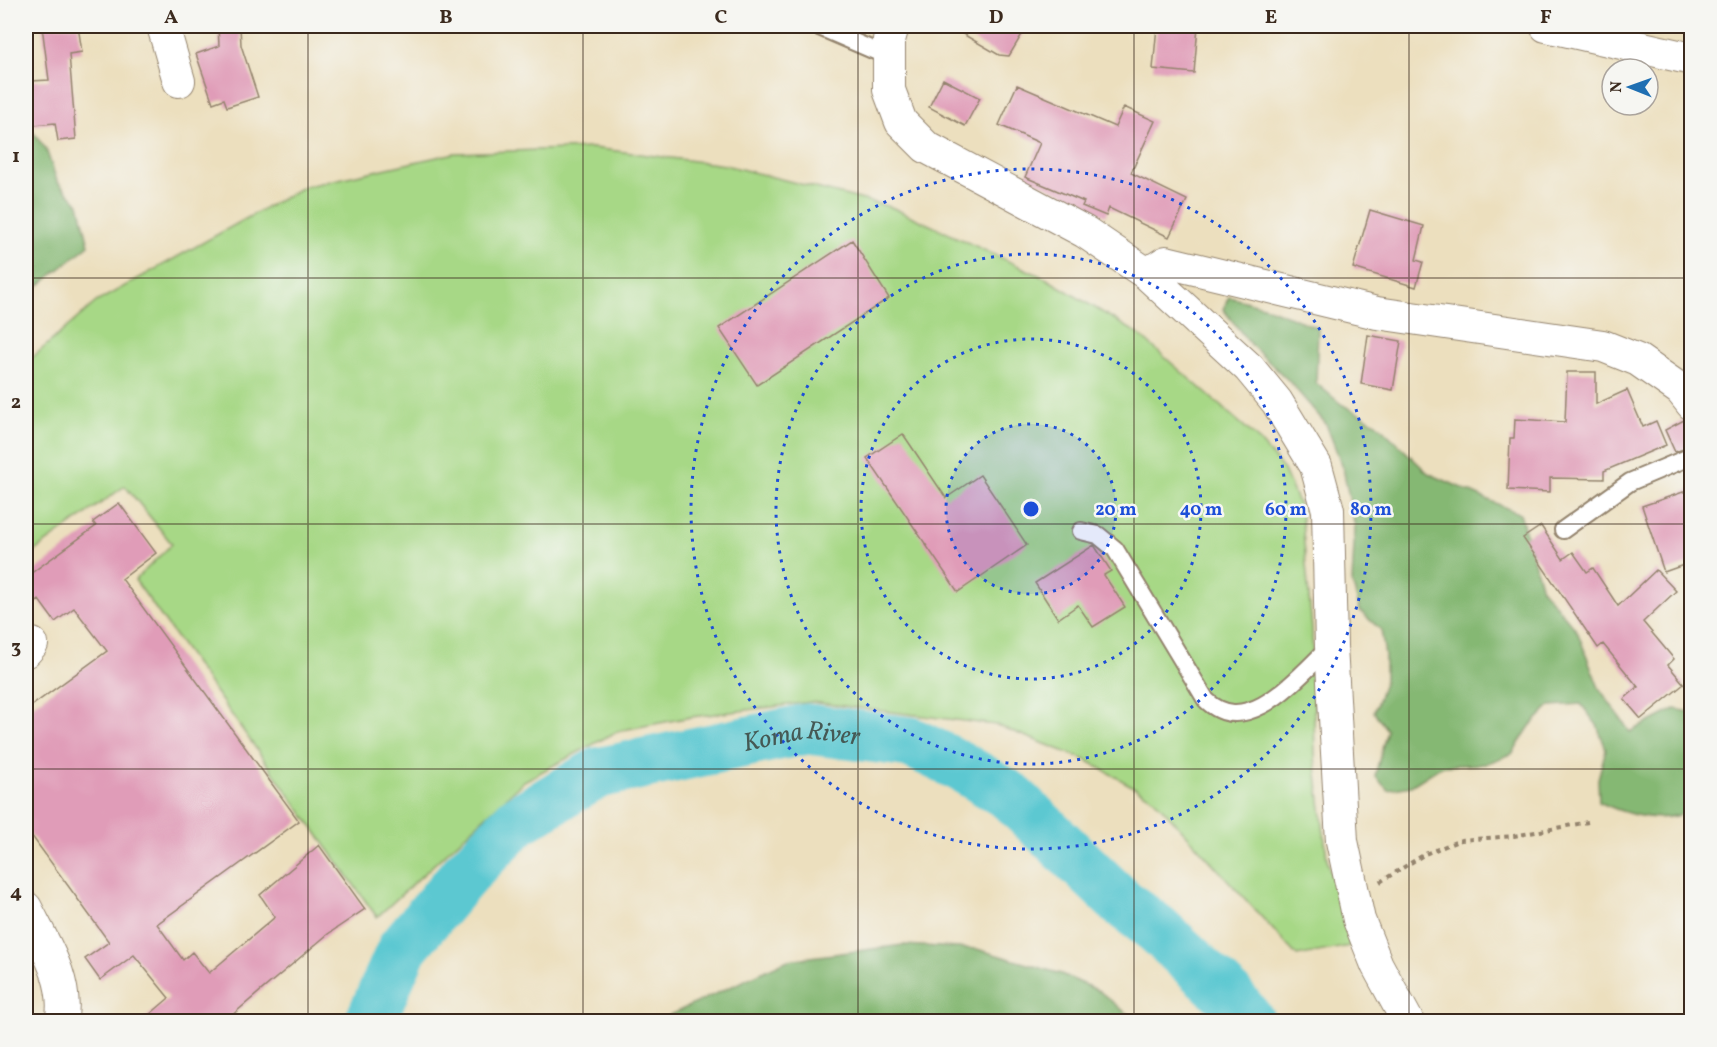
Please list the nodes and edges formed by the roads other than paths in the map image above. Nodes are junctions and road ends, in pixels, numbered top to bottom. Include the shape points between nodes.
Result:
1 (163, 26) edge
2 (817, 26) edge
3 (893, 26) edge
4 (1546, 26) edge
5 (889, 57) junction
6 (1692, 59) edge
7 (179, 81) dead end
8 (1147, 274) junction
9 (1692, 404) edge
10 (1692, 456) edge
11 (1563, 530) dead end
12 (1081, 531) dead end
13 (1331, 646) junction
14 (26, 908) edge
15 (61, 1022) edge
16 (1408, 1022) edge

1 - 7 street
2 - 5 lane
3 - 5 street
4 - 6 street
5 - 8 street via 889,90 901,122 926,147 1085,232
8 - 9 street via 1166,262 1377,313 1603,346 1638,360 1681,390
8 - 13 street via 1249,368 1277,402 1316,466 1328,510
10 - 11 lane via 1630,482
12 - 13 lane via 1098,535 1115,549 1206,700 1218,711 1235,714 1257,710
13 - 16 street via 1342,841 1359,920 1377,965
14 - 15 street via 61,982

